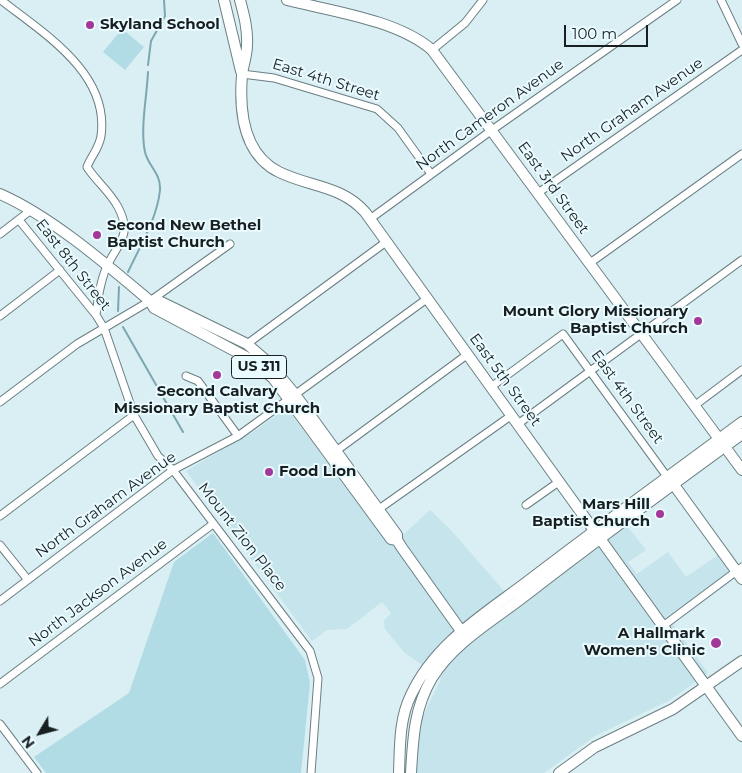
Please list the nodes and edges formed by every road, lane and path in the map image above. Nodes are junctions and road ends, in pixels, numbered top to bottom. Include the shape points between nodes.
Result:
1 (1, 0) edge
2 (224, 0) edge
3 (240, 0) edge
4 (287, 0) edge
5 (483, 0) edge
6 (677, 0) edge
7 (721, 0) edge
8 (742, 44) edge
9 (432, 50) junction
10 (742, 50) edge
11 (242, 74) junction
12 (492, 130) junction
13 (742, 154) edge
14 (432, 174) junction
15 (538, 192) junction
16 (0, 194) edge
17 (31, 210) junction
18 (19, 220) junction
19 (370, 220) junction
20 (0, 234) edge
21 (386, 242) junction
22 (230, 244) dead end
23 (742, 260) edge
24 (590, 263) junction
25 (108, 266) junction
26 (60, 270) junction
27 (428, 298) junction
28 (150, 301) junction
29 (96, 315) junction
30 (0, 316) edge
31 (104, 328) junction
32 (202, 334) junction
33 (641, 334) junction
34 (247, 344) junction
35 (468, 354) junction
36 (742, 370) edge
37 (590, 372) junction
38 (186, 376) dead end
39 (491, 387) junction
40 (291, 396) junction
41 (0, 402) edge
42 (694, 406) junction
43 (512, 415) junction
44 (134, 416) junction
45 (742, 422) edge
46 (518, 424) junction
47 (742, 434) edge
48 (238, 436) junction
49 (722, 443) junction
50 (336, 451) junction
51 (173, 470) junction
52 (742, 470) edge
53 (671, 481) junction
54 (560, 482) junction
55 (526, 505) dead end
56 (378, 509) junction
57 (0, 516) edge
58 (213, 524) junction
59 (598, 535) junction
60 (397, 540) junction
61 (0, 545) edge
62 (740, 572) edge
63 (28, 580) junction
64 (0, 601) edge
65 (663, 626) junction
66 (465, 635) junction
67 (742, 661) edge
68 (0, 684) edge
69 (706, 687) junction
70 (0, 724) edge
71 (742, 736) edge
72 (562, 772) edge
73 (37, 773) edge
74 (311, 773) edge
75 (399, 773) edge
76 (411, 773) edge

1 - 25 street via 69,55 94,93 102,128 98,148 87,167 118,206 125,232 123,242
2 - 11 main road, East 5th Street
3 - 11 main road, East 5th Street via 247,35
4 - 9 main road, East 3rd Street via 397,28
5 - 9 street via 465,22
6 - 12 street, North Cameron Avenue
7 - 8 street
9 - 12 main road, East 3rd Street
10 - 15 street, North Graham Avenue
11 - 14 street, East 4th Street via 274,78 377,109 398,128
11 - 19 main road, East 5th Street via 244,127 260,159 281,173 344,194
12 - 14 street, North Cameron Avenue
12 - 15 main road, East 3rd Street
13 - 24 street
14 - 19 street, North Cameron Avenue
15 - 24 main road, East 3rd Street
16 - 17 main road, US 311
17 - 18 street
17 - 25 main road, US 311
18 - 20 street
18 - 26 street, East 8th Street
19 - 21 main road, East 5th Street
21 - 27 main road, East 5th Street
21 - 34 street
22 - 28 street
23 - 33 street
24 - 33 main road, East 3rd Street
25 - 28 main road, US 311
25 - 29 street via 99,292
26 - 29 street, East 8th Street
26 - 30 street
27 - 35 main road, East 5th Street
27 - 40 street, North Graham Avenue
28 - 31 street
28 - 32 main road, US 311 via 154,308
28 - 34 main road, US 311 via 158,301
29 - 31 street, East 8th Street
31 - 41 street via 77,344
31 - 44 street, Mount Zion Place
32 - 34 main road via 207,331 237,345
32 - 40 main road, US 311 via 250,359
33 - 37 street
33 - 42 main road, East 3rd Street
34 - 40 main road, US 311 via 268,362
35 - 39 main road, East 5th Street
35 - 50 street
36 - 42 street
37 - 39 street, East 4th Street via 563,334
37 - 46 street
37 - 53 street, East 4th Street
38 - 48 street via 198,382
39 - 43 main road, East 5th Street
40 - 48 street, North Graham Avenue
40 - 50 main road, US 311
40 - 60 main road, US 311 via 391,539
42 - 49 main road, East 3rd Street
43 - 46 main road, East 5th Street
43 - 56 street
44 - 51 street, Mount Zion Place via 158,456
44 - 57 street
45 - 49 main road
46 - 54 main road, East 5th Street
47 - 49 main road
48 - 51 street, North Graham Avenue
49 - 52 main road, East 3rd Street
49 - 53 main road
50 - 56 main road, US 311
51 - 58 street, Mount Zion Place
51 - 63 street, North Graham Avenue
53 - 59 main road
53 - 62 main road, East 4th Street
54 - 55 street
54 - 59 main road, East 5th Street
56 - 60 main road, US 311 via 398,535
58 - 68 street, North Jackson Avenue
58 - 74 street, Mount Zion Place via 273,600 313,658 318,688
59 - 65 main road, East 5th Street
59 - 66 main road
60 - 66 main road, US 311
61 - 63 street
62 - 65 street
63 - 64 street, North Graham Avenue
65 - 69 main road, East 5th Street
66 - 75 main road via 430,664 410,695 402,722
66 - 76 main road via 433,677 422,700 414,724
67 - 69 main road
69 - 71 main road, East 5th Street
69 - 72 main road via 658,718 595,748
70 - 73 street

